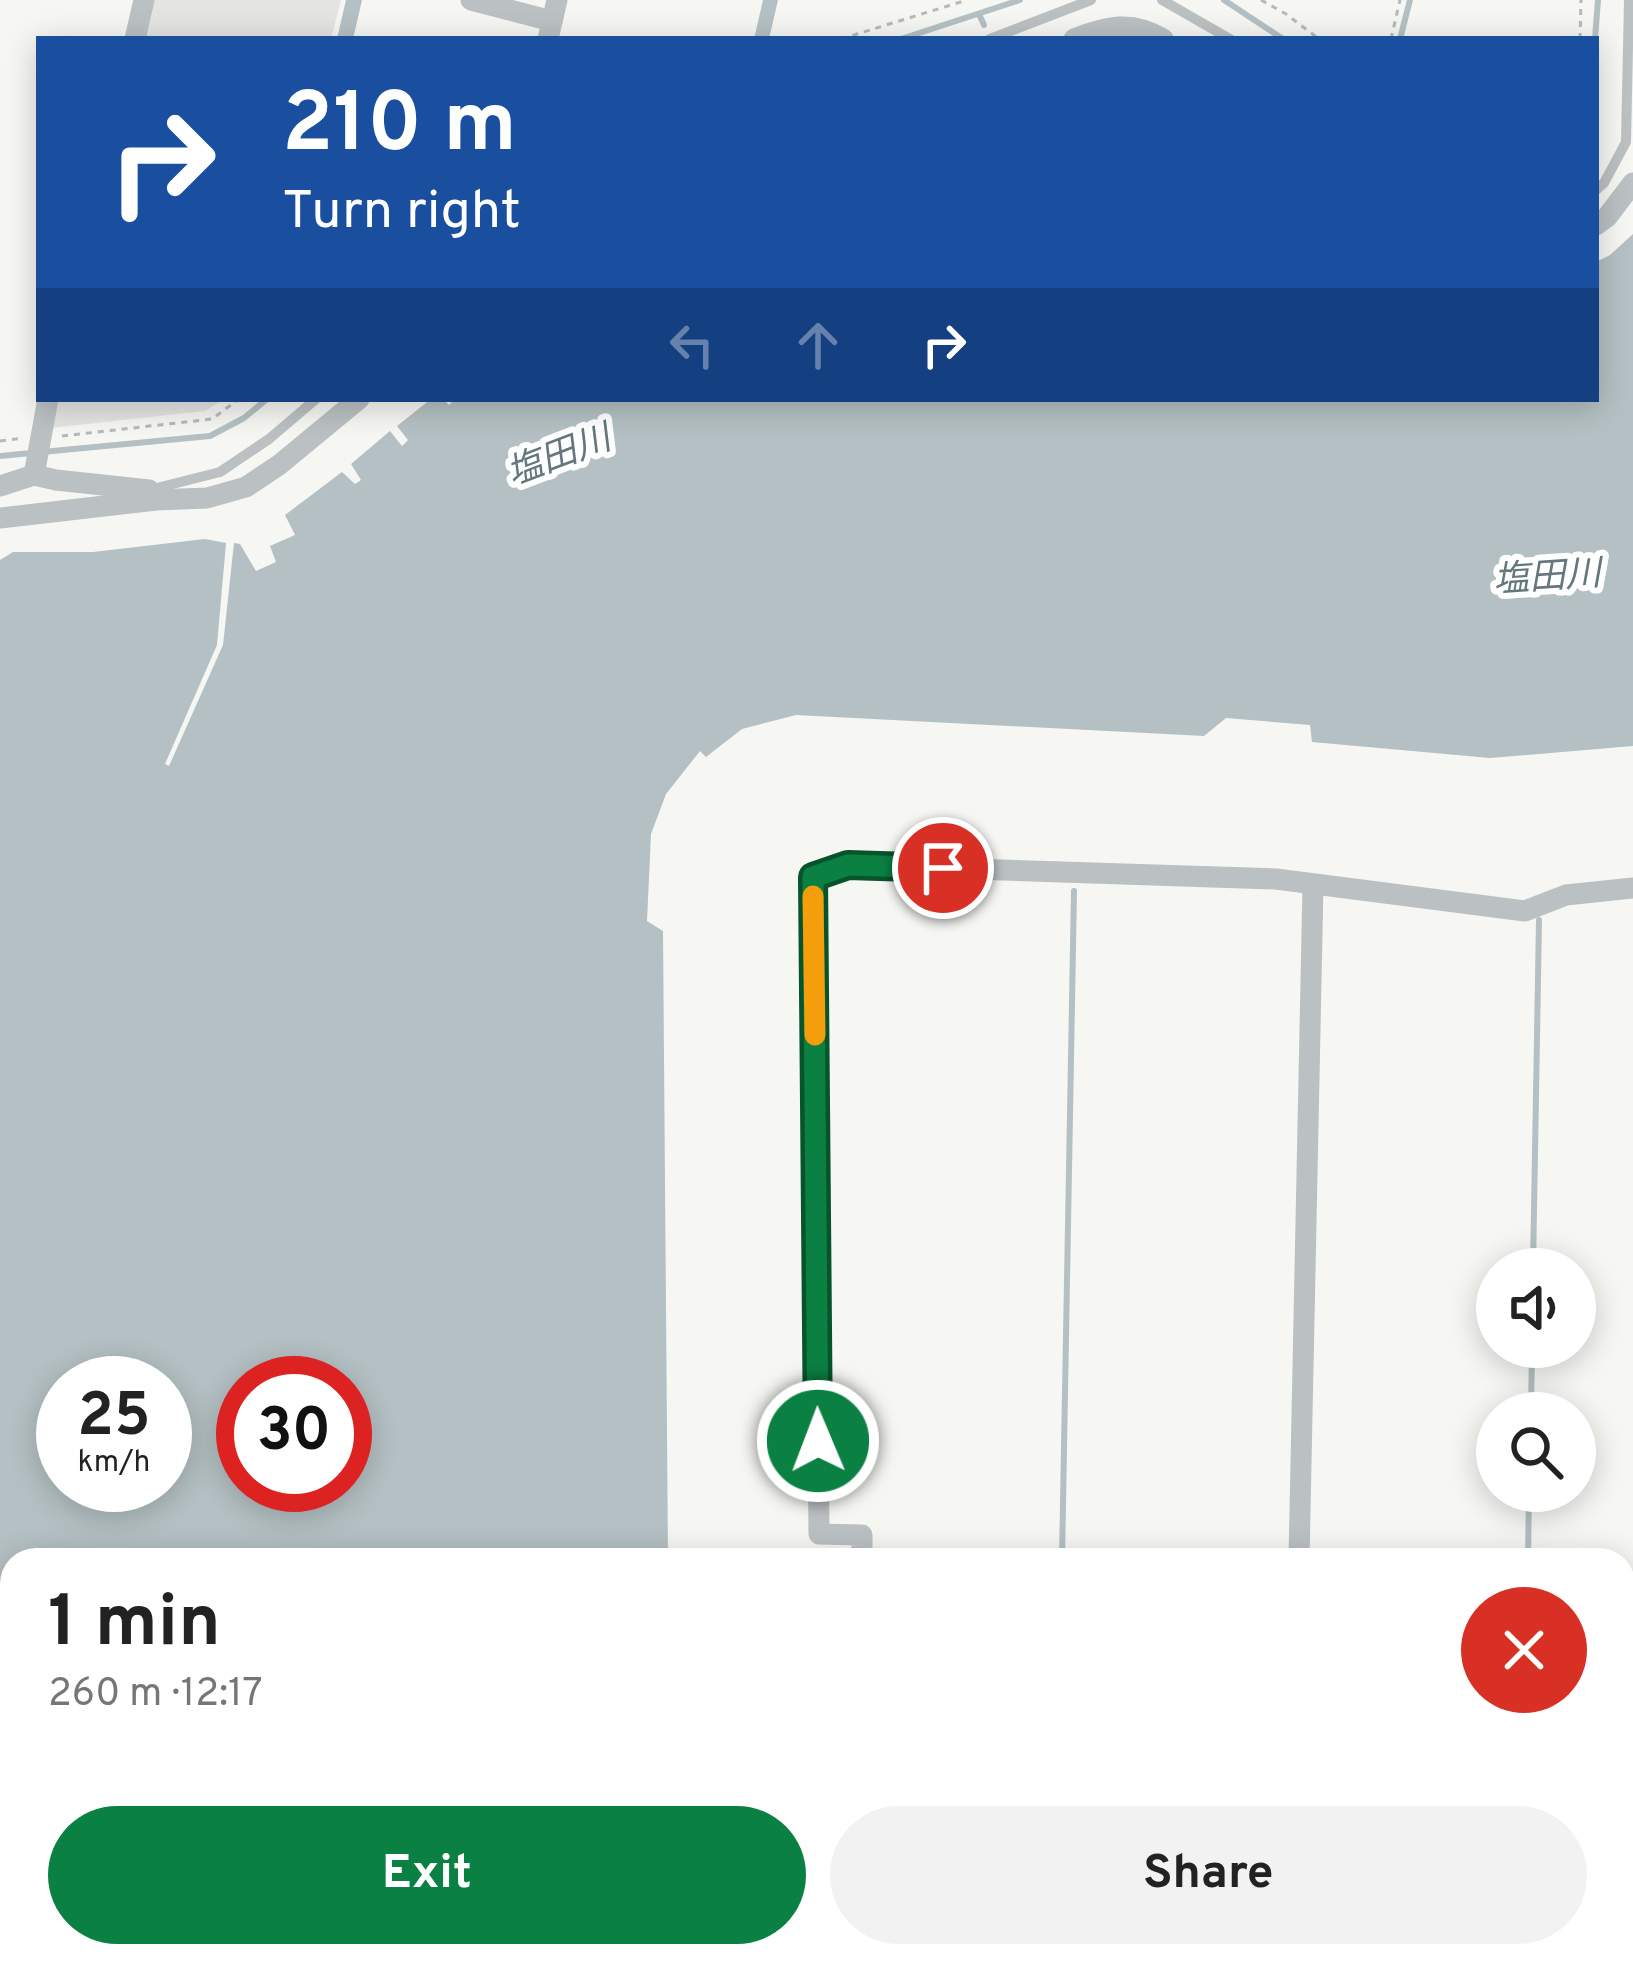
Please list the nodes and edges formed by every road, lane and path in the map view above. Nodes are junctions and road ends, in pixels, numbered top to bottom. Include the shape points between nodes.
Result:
1 (144, 0) edge
2 (471, 0) edge
3 (967, 0) edge
4 (1090, 0) edge
5 (1162, 0) edge
6 (1261, 0) edge
7 (1400, 0) edge
8 (1582, 0) edge
9 (1629, 0) edge
10 (553, 20) edge
11 (136, 36) edge
12 (851, 36) edge
13 (998, 36) edge
14 (1084, 36) edge
15 (1156, 36) edge
16 (1225, 36) edge
17 (1315, 36) edge
18 (1392, 36) edge
19 (1580, 36) edge
20 (1633, 183) edge
21 (1599, 187) edge
22 (1599, 223) edge
23 (47, 402) edge
24 (235, 402) edge
25 (312, 402) edge
26 (354, 402) edge
27 (39, 438) junction
28 (35, 469) junction
29 (0, 486) edge
30 (152, 495) junction
31 (0, 518) edge
32 (1312, 885) junction
33 (1633, 888) edge
34 (862, 1548) edge
35 (1299, 1548) edge

1 - 11 street
2 - 10 street
3 - 12 path
4 - 13 lane
5 - 16 lane
6 - 17 path
7 - 18 path
8 - 19 path
9 - 21 lane via 1626,142
14 - 15 street via 1117,26
20 - 22 street
23 - 27 street
24 - 27 path via 212,418
25 - 30 lane via 220,472
26 - 30 street via 246,487 207,497
27 - 28 street
28 - 29 street
28 - 30 street via 56,480
30 - 31 street
32 - 33 street via 1526,911 1566,895
32 - 34 street via 848,865 813,877 819,1534 862,1535
32 - 35 street

